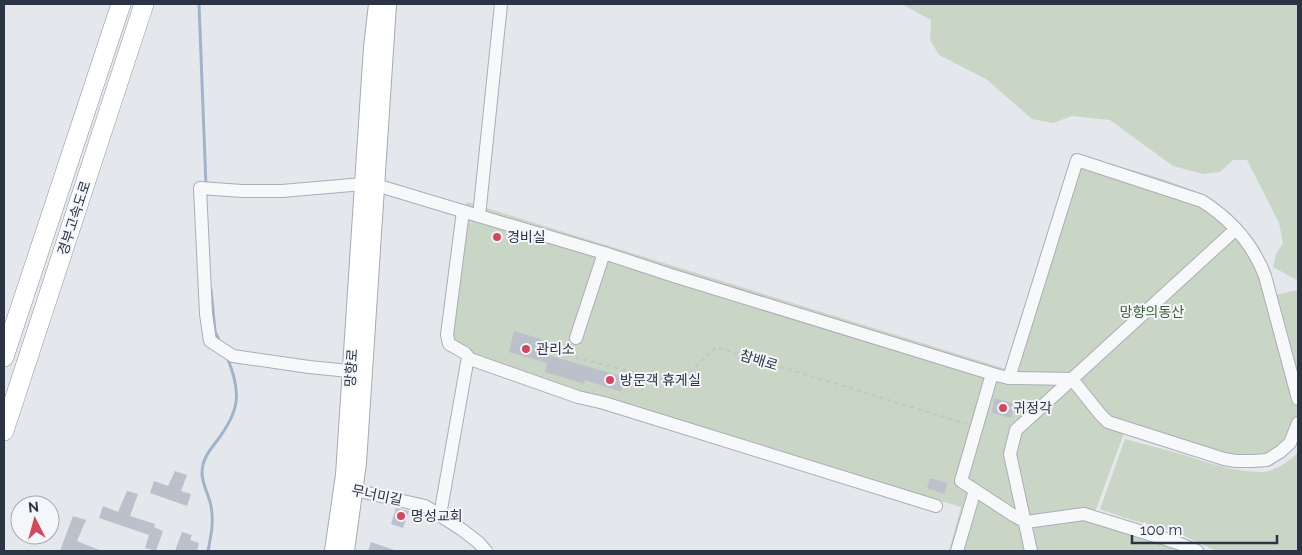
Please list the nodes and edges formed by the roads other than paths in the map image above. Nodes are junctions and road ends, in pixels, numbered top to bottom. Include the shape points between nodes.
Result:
1 (121, 4) edge
2 (144, 4) edge
3 (377, 4) edge
4 (388, 4) edge
5 (501, 4) edge
6 (370, 185) junction
7 (463, 212) junction
8 (479, 216) junction
9 (1236, 229) junction
10 (604, 253) junction
11 (576, 338) road end
12 (4, 356) edge
13 (468, 357) junction
14 (357, 371) junction
15 (992, 374) junction
16 (1009, 378) junction
17 (1072, 379) junction
18 (1298, 399) edge
19 (1298, 423) edge
20 (4, 431) edge
21 (349, 489) junction
22 (975, 490) junction
23 (936, 506) dead end
24 (440, 515) junction
25 (1024, 520) junction
26 (333, 551) edge
27 (346, 551) edge
28 (486, 551) edge
29 (957, 551) edge
30 (1031, 551) edge
31 (1197, 551) edge

1 - 12 highway, 경부고속도로
2 - 20 highway, 경부고속도로
3 - 6 main road, 망향로 via 372,47
4 - 6 main road, 망향로
5 - 8 street
6 - 7 street
6 - 14 main road, 망향로
6 - 14 street via 282,191 204,188 206,314 210,341 233,356
7 - 8 street
7 - 13 street via 447,335 449,344
8 - 10 street
9 - 16 street via 1202,201 1077,160
9 - 17 street
9 - 18 street via 1258,259 1265,276
10 - 11 street
10 - 15 street
13 - 23 street via 578,397
13 - 24 street
14 - 21 main road, 망향로
15 - 16 street
15 - 22 street via 961,480
16 - 17 street
17 - 19 street via 1108,422 1236,461 1267,460 1290,443
17 - 25 street via 1016,430 1010,454
21 - 24 street, 무너미길 via 425,506
21 - 26 main road, 망향로
21 - 27 main road, 망향로
22 - 25 street
22 - 29 street
24 - 28 street, 무너미길
25 - 30 street
25 - 31 street via 1084,514

